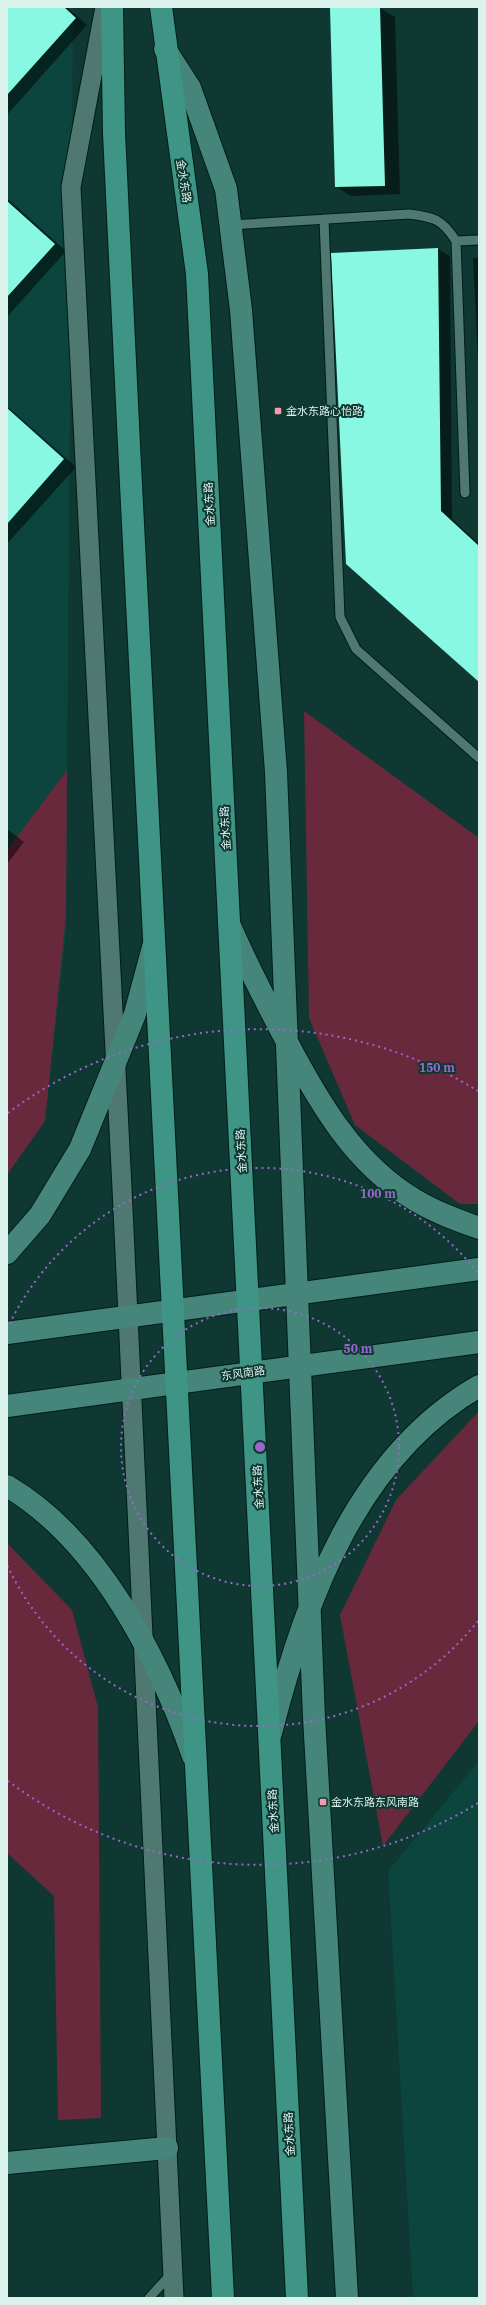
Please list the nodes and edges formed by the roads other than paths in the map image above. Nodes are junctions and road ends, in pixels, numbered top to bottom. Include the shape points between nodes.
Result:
1 (105, 7) edge
2 (112, 7) edge
3 (160, 7) edge
4 (165, 49) junction
5 (324, 219) junction
6 (230, 225) junction
7 (479, 240) edge
8 (456, 241) junction
9 (464, 493) dead end
10 (479, 758) edge
11 (230, 926) junction
12 (154, 942) junction
13 (287, 1042) junction
14 (116, 1060) junction
15 (476, 1226) edge
16 (7, 1253) edge
17 (479, 1269) edge
18 (297, 1293) junction
19 (248, 1300) junction
20 (172, 1310) junction
21 (128, 1316) junction
22 (7, 1332) edge
23 (479, 1342) edge
24 (479, 1348) edge
25 (425, 1349) junction
26 (300, 1365) junction
27 (252, 1372) junction
28 (176, 1382) junction
29 (479, 1386) edge
30 (131, 1388) junction
31 (7, 1406) edge
32 (7, 1486) edge
33 (309, 1613) junction
34 (143, 1644) junction
35 (270, 1738) junction
36 (194, 1760) junction
37 (167, 2148) junction
38 (7, 2163) edge
39 (173, 2272) junction
40 (149, 2298) edge
41 (174, 2298) edge
42 (222, 2298) edge
43 (297, 2298) edge
44 (347, 2298) edge

1 - 14 street via 71,187
2 - 12 main road via 114,141
3 - 4 main road, 金水东路
4 - 6 main road via 190,88 226,189
4 - 11 main road, 金水东路 via 197,274
5 - 6 lane
5 - 8 lane via 409,214 428,216 439,221
5 - 10 lane via 340,617 356,649
6 - 13 main road via 241,310 276,772
7 - 8 lane
8 - 9 lane
11 - 13 main road
11 - 19 main road, 金水东路
12 - 14 main road via 135,1014
12 - 20 main road
13 - 15 main road via 306,1079 337,1127 358,1152 414,1200 444,1215
13 - 18 main road
14 - 16 main road via 80,1149 40,1215
14 - 21 street
17 - 18 main road
18 - 19 main road
18 - 26 main road
19 - 20 main road
19 - 27 main road, 金水东路
20 - 21 main road
20 - 28 main road
21 - 22 main road
21 - 30 street
23 - 25 main road, 东风南路
24 - 25 street
25 - 26 main road, 东风南路
26 - 27 main road, 东风南路
26 - 33 main road
27 - 28 main road, 东风南路
27 - 35 main road, 金水东路
28 - 30 main road, 东风南路
28 - 36 main road
29 - 33 main road via 453,1401 432,1419 395,1456 373,1484 335,1548
30 - 31 main road, 东风南路
30 - 34 street
32 - 34 main road via 54,1521 102,1575 127,1611
33 - 35 main road via 284,1683
33 - 44 main road
34 - 36 main road via 179,1715
34 - 37 street
35 - 43 main road, 金水东路
36 - 42 main road
37 - 38 main road
37 - 39 street
39 - 40 lane
39 - 41 street

